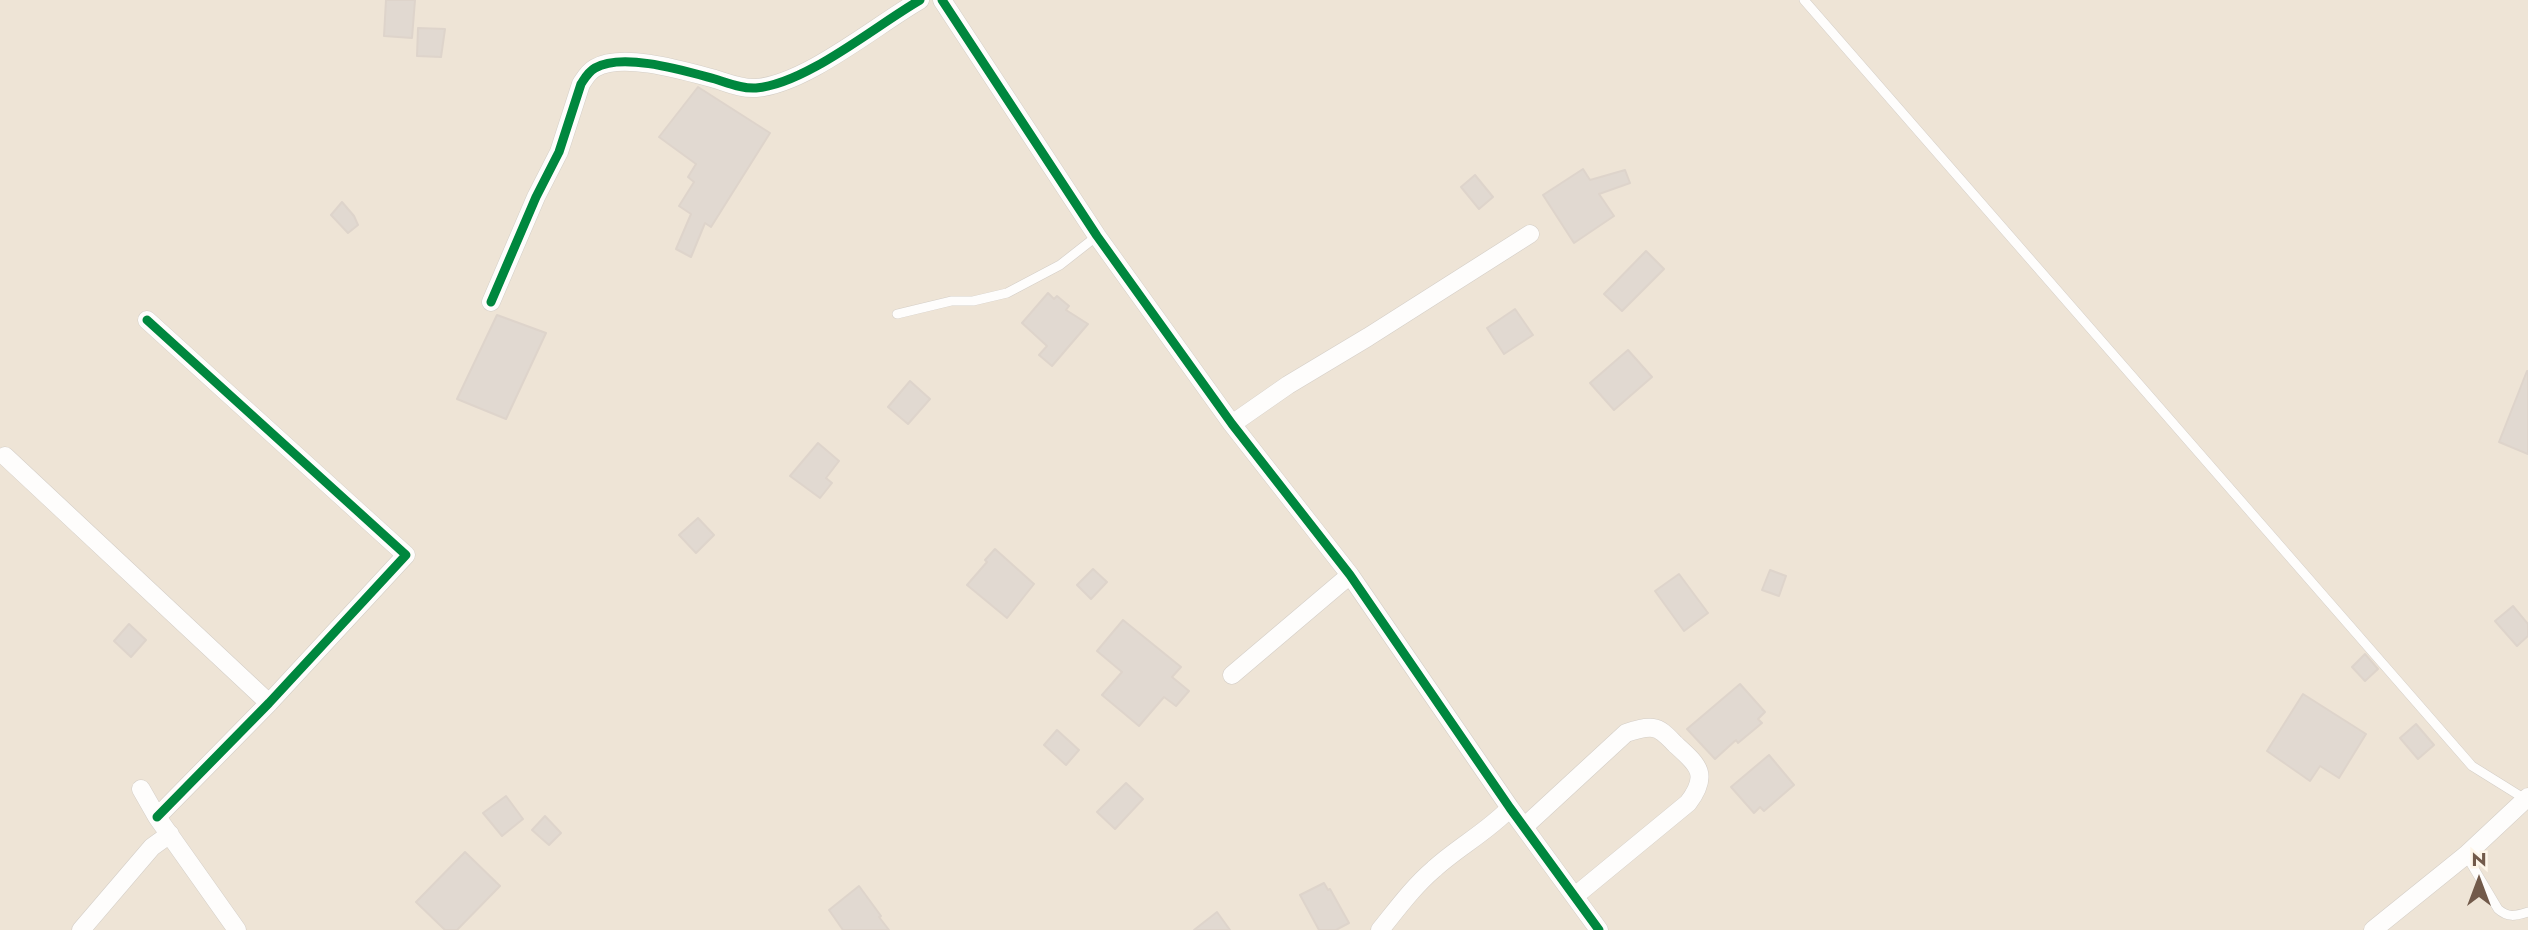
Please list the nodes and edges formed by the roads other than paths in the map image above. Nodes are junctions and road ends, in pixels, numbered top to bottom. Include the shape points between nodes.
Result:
1 (919, 0) edge
2 (942, 0) edge
3 (1804, 0) edge
4 (1530, 234) dead end
5 (1097, 236) junction
6 (491, 302) dead end
7 (897, 314) dead end
8 (147, 320) dead end
9 (1233, 425) junction
10 (5, 456) dead end
11 (1350, 575) junction
12 (1232, 675) dead end
13 (269, 703) junction
14 (142, 789) dead end
15 (2527, 798) edge
16 (1510, 808) junction
17 (157, 817) junction
18 (1524, 827) junction
19 (170, 834) junction
20 (2466, 855) junction
21 (1575, 896) junction
22 (2528, 912) edge
23 (81, 930) edge
24 (237, 930) edge
25 (1380, 930) edge
26 (1599, 930) edge
27 (2372, 930) edge

1 - 6 street via 814,68 764,87 746,88 638,62 595,68 581,84 559,152
2 - 5 street
3 - 15 lane via 2472,766
4 - 9 street via 1287,385
5 - 7 lane via 1060,265 1007,293
5 - 9 street
8 - 13 street via 406,555
9 - 11 street
10 - 13 street
11 - 12 street
11 - 16 street
13 - 17 street
14 - 17 street
15 - 20 street
16 - 18 street
16 - 25 street via 1433,869
17 - 19 street
18 - 21 street
18 - 21 street via 1626,733 1641,728 1660,730 1696,764 1700,782 1688,803
19 - 23 street via 152,847
19 - 24 street
20 - 22 lane via 2498,909 2505,915
20 - 27 street
21 - 26 street

